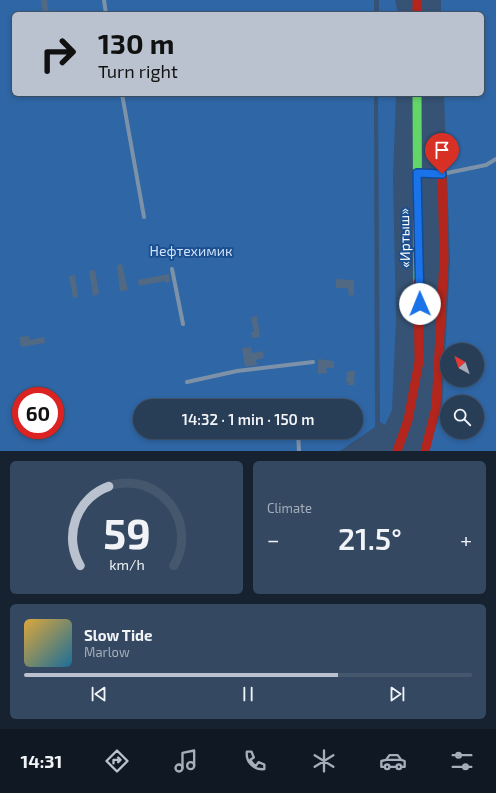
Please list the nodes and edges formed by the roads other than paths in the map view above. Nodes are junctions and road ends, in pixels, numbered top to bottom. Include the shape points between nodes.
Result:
1 (104, 0) edge
2 (416, 0) edge
3 (106, 12) edge
4 (417, 12) edge
5 (122, 96) edge
6 (417, 96) edge
7 (496, 159) edge
8 (417, 173) junction
9 (442, 174) junction
10 (144, 217) dead end
11 (172, 269) dead end
12 (183, 324) dead end
13 (313, 362) dead end
14 (187, 382) dead end
15 (298, 439) edge
16 (299, 451) edge
17 (397, 451) edge
18 (425, 451) edge

1 - 3 lane
2 - 4 main road
5 - 10 lane
6 - 8 main road, «Иртыш»
7 - 9 lane via 486,165
8 - 9 main road
8 - 17 main road, «Иртыш» via 419,361 408,420
9 - 18 main road via 444,260 436,407
11 - 12 lane
13 - 14 lane via 237,371
15 - 16 lane

